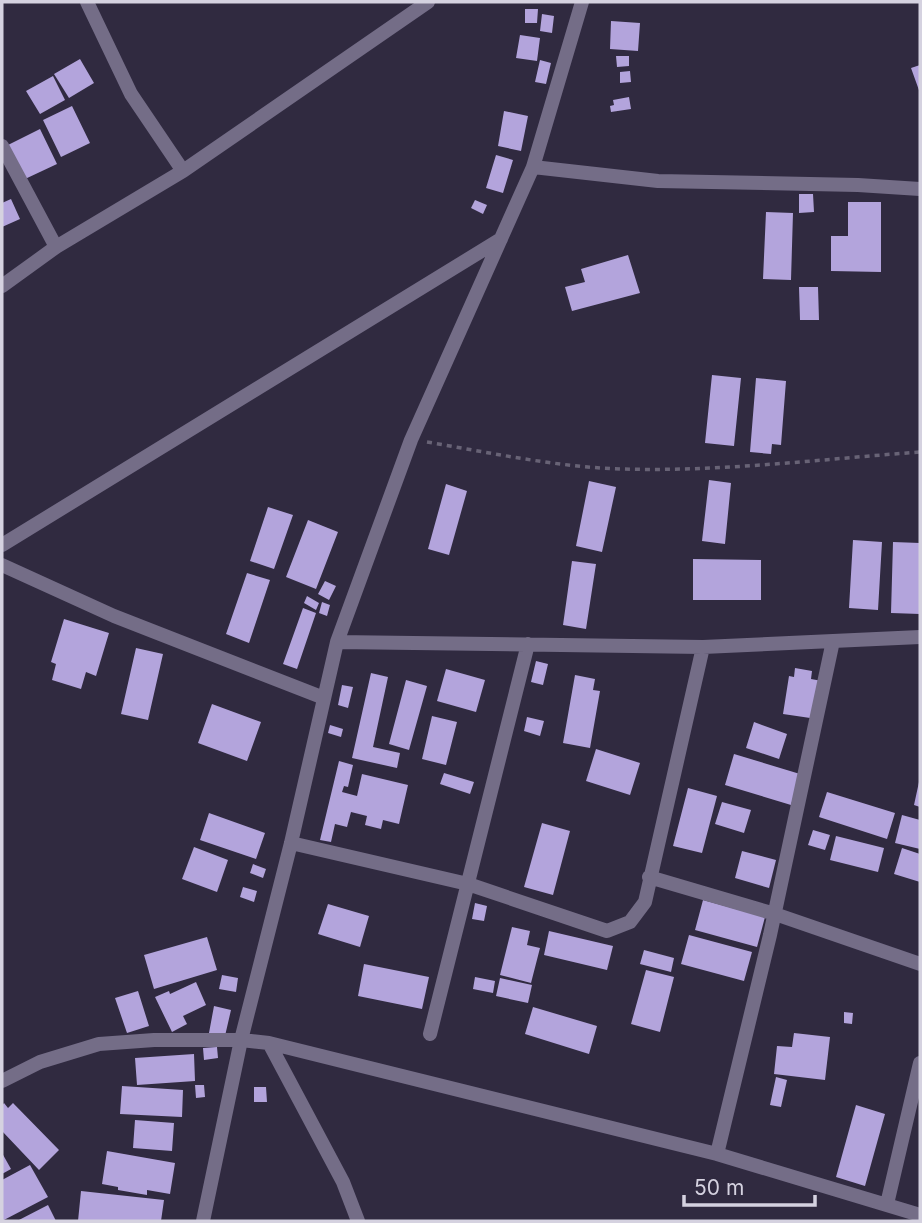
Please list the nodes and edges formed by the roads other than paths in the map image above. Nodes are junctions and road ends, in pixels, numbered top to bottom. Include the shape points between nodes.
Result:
1 (88, 2) edge
2 (428, 2) edge
3 (582, 2) edge
4 (2, 146) edge
5 (533, 167) junction
6 (183, 171) junction
7 (920, 189) edge
8 (501, 239) junction
9 (57, 247) junction
10 (2, 286) edge
11 (2, 545) edge
12 (2, 565) edge
13 (920, 637) edge
14 (833, 640) junction
15 (337, 642) junction
16 (528, 644) junction
17 (704, 647) junction
18 (324, 698) junction
19 (291, 843) junction
20 (649, 877) junction
21 (468, 884) junction
22 (775, 914) junction
23 (920, 964) edge
24 (430, 1034) dead end
25 (241, 1040) junction
26 (270, 1043) junction
27 (920, 1063) edge
28 (2, 1081) edge
29 (717, 1154) junction
30 (887, 1204) junction
31 (920, 1215) edge
32 (203, 1221) edge
33 (358, 1221) edge

1 - 6 street via 131,94
2 - 6 street
3 - 5 street
4 - 9 street
5 - 7 street via 658,181
5 - 8 street
6 - 9 street
8 - 11 street
8 - 15 street via 411,440
9 - 10 street
12 - 18 street via 114,616
13 - 14 street
14 - 17 street
14 - 22 street
15 - 16 street
15 - 18 street
16 - 17 street
16 - 21 street
17 - 20 street
18 - 19 street
19 - 21 street
19 - 25 street
20 - 21 street via 645,902 630,922 607,931
20 - 22 street
21 - 24 street
22 - 23 street
22 - 29 street
25 - 26 street
25 - 28 street via 99,1044 40,1062
25 - 32 street
26 - 29 street
26 - 33 street via 343,1182
27 - 30 street
29 - 30 street
30 - 31 street

